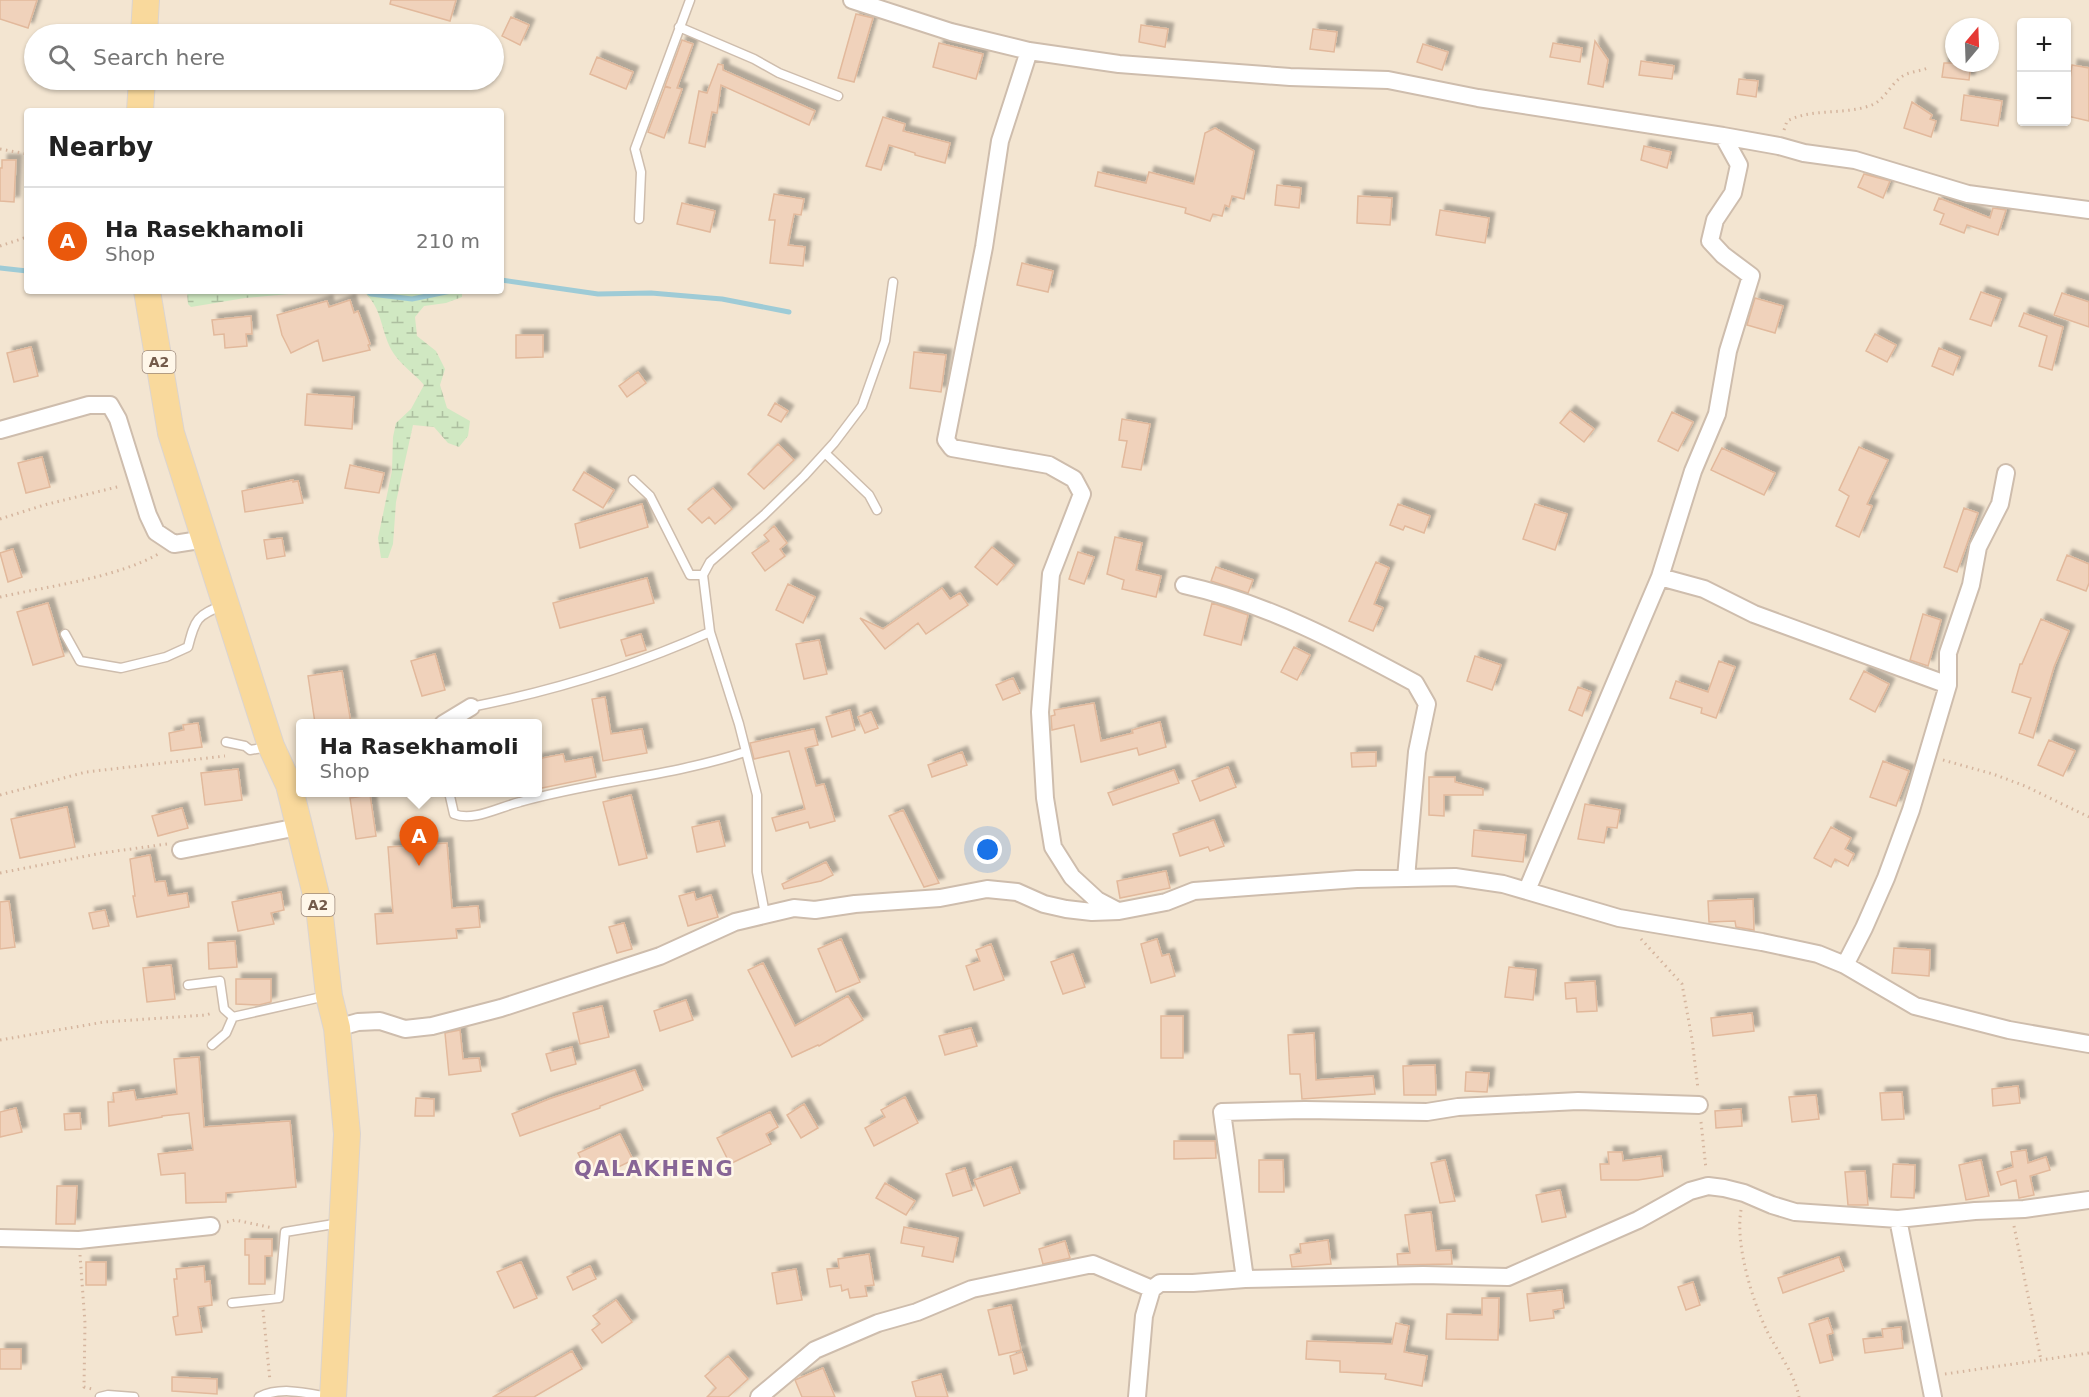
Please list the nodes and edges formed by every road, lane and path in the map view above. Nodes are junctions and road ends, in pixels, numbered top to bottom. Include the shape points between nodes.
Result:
1 (146, 0) edge
2 (690, 0) edge
3 (852, 0) edge
4 (145, 24) edge
5 (679, 27) junction
6 (1029, 51) junction
7 (1930, 67) dead end
8 (141, 90) edge
9 (838, 96) dead end
10 (140, 108) edge
11 (1723, 136) junction
12 (0, 149) edge
13 (24, 153) edge
14 (1804, 153) junction
15 (2089, 210) edge
16 (639, 219) dead end
17 (24, 238) edge
18 (0, 246) edge
19 (893, 282) dead end
20 (148, 294) edge
21 (0, 430) edge
22 (825, 453) junction
23 (2006, 473) dead end
24 (633, 480) dead end
25 (137, 482) junction
26 (877, 510) dead end
27 (0, 519) edge
28 (206, 539) junction
29 (174, 544) junction
30 (703, 575) junction
31 (1660, 577) junction
32 (1184, 585) dead end
33 (0, 597) edge
34 (227, 603) junction
35 (710, 632) junction
36 (65, 634) dead end
37 (1948, 685) junction
38 (471, 707) joint
39 (450, 719) edge
40 (226, 742) dead end
41 (260, 748) junction
42 (745, 752) junction
43 (1927, 756) junction
44 (295, 784) edge
45 (0, 795) edge
46 (542, 796) edge
47 (450, 797) edge
48 (539, 797) edge
49 (2089, 817) edge
50 (298, 827) junction
51 (180, 846) joint
52 (0, 873) edge
53 (1406, 878) junction
54 (1527, 890) junction
55 (1119, 911) junction
56 (765, 914) junction
57 (1619, 918) junction
58 (1845, 965) junction
59 (188, 984) dead end
60 (329, 996) junction
61 (224, 1009) junction
62 (233, 1017) junction
63 (337, 1028) junction
64 (0, 1040) edge
65 (2089, 1044) edge
66 (212, 1045) dead end
67 (1699, 1105) junction
68 (1708, 1186) junction
69 (1744, 1194) junction
70 (2089, 1200) edge
71 (2024, 1209) junction
72 (1898, 1219) junction
73 (235, 1220) dead end
74 (343, 1222) junction
75 (211, 1226) dead end
76 (285, 1232) junction
77 (0, 1238) edge
78 (79, 1240) junction
79 (1245, 1279) junction
80 (1152, 1288) junction
81 (261, 1300) junction
82 (232, 1303) dead end
83 (2089, 1353) edge
84 (2041, 1360) junction
85 (1929, 1376) junction
86 (270, 1392) junction
87 (100, 1396) edge
88 (134, 1397) edge
89 (260, 1397) edge
90 (331, 1397) edge
91 (759, 1397) edge
92 (1137, 1397) edge
93 (1799, 1397) edge
94 (1933, 1397) edge

1 - 4 main road
2 - 5 lane
3 - 6 street via 951,32
5 - 9 lane
5 - 16 lane via 635,149 641,172
6 - 11 street via 1119,64 1300,78 1388,80
6 - 55 street via 1000,141 984,247 946,440 952,448 1049,465 1074,479 1082,494 1050,574 1040,712 1045,798 1053,847 1072,877 1097,900
7 - 14 path via 1900,78 1871,106 1801,114 1787,121 1784,130 1789,140
8 - 10 main road
11 - 14 street
11 - 31 street via 1739,165 1733,193 1716,220 1710,241 1751,276 1728,351 1717,414 1693,471
12 - 13 path
14 - 15 street via 1856,160 1968,194
17 - 18 path
19 - 22 lane via 885,341 862,406
20 - 28 main road, A2 via 171,433
21 - 25 street via 89,405 110,405
22 - 26 lane via 869,495
22 - 30 lane via 764,515 710,562
23 - 37 street via 2000,504 1978,547 1971,585 1948,653
24 - 30 lane via 650,496 690,575
25 - 27 path
25 - 29 street via 156,532
28 - 29 street
28 - 34 main road, A2
29 - 33 path via 140,562 85,580
30 - 35 lane
31 - 37 street via 1704,589 1754,614
31 - 54 street
32 - 53 street via 1282,616 1415,683 1427,704 1417,752
34 - 36 lane via 203,613 192,630 188,647 121,668 80,661
34 - 41 main road, A2
35 - 38 lane via 587,678
35 - 42 lane
37 - 43 street
38 - 39 street
40 - 41 lane
41 - 44 main road, A2
41 - 45 path via 232,755 86,772
42 - 46 lane
42 - 56 lane via 757,795 757,872
43 - 49 path via 2025,786
43 - 58 street via 1886,878
44 - 50 main road, A2
47 - 48 lane via 454,814 463,818
50 - 51 street
50 - 60 main road, A2 via 319,907
51 - 52 path via 102,853
53 - 54 street via 1455,877
53 - 55 street via 1194,891 1166,902
54 - 57 street
55 - 56 street via 1066,909 1017,892 987,888 940,898 814,910 794,908
56 - 63 street via 735,922 660,956 501,1008 432,1026 405,1029 380,1021
57 - 58 street via 1762,942 1818,954
57 - 67 path via 1682,984
58 - 65 street via 1916,1006 2009,1030
59 - 61 lane via 220,981
60 - 62 lane
60 - 63 main road, A2
61 - 62 lane
61 - 64 path via 206,1015 104,1023
62 - 66 lane via 226,1032
63 - 74 main road, A2 via 347,1134
67 - 68 path
67 - 79 street via 1578,1101 1428,1112 1222,1112
68 - 69 street
68 - 79 street via 1508,1277
69 - 72 street via 1795,1212
69 - 93 path via 1739,1220 1747,1279 1767,1331 1796,1382
70 - 71 street
71 - 72 street
71 - 84 path via 2014,1228
72 - 85 street
73 - 76 path
74 - 76 lane
74 - 90 main road, A2
75 - 78 street
76 - 81 lane via 279,1298
77 - 78 street
78 - 87 path via 85,1323 84,1387
79 - 80 street via 1160,1283
80 - 91 street via 1093,1264 972,1289 815,1350
80 - 92 street via 1144,1316
81 - 82 lane
81 - 86 path
83 - 84 path
84 - 85 path
85 - 94 street
86 - 89 lane
86 - 90 lane
87 - 88 lane

